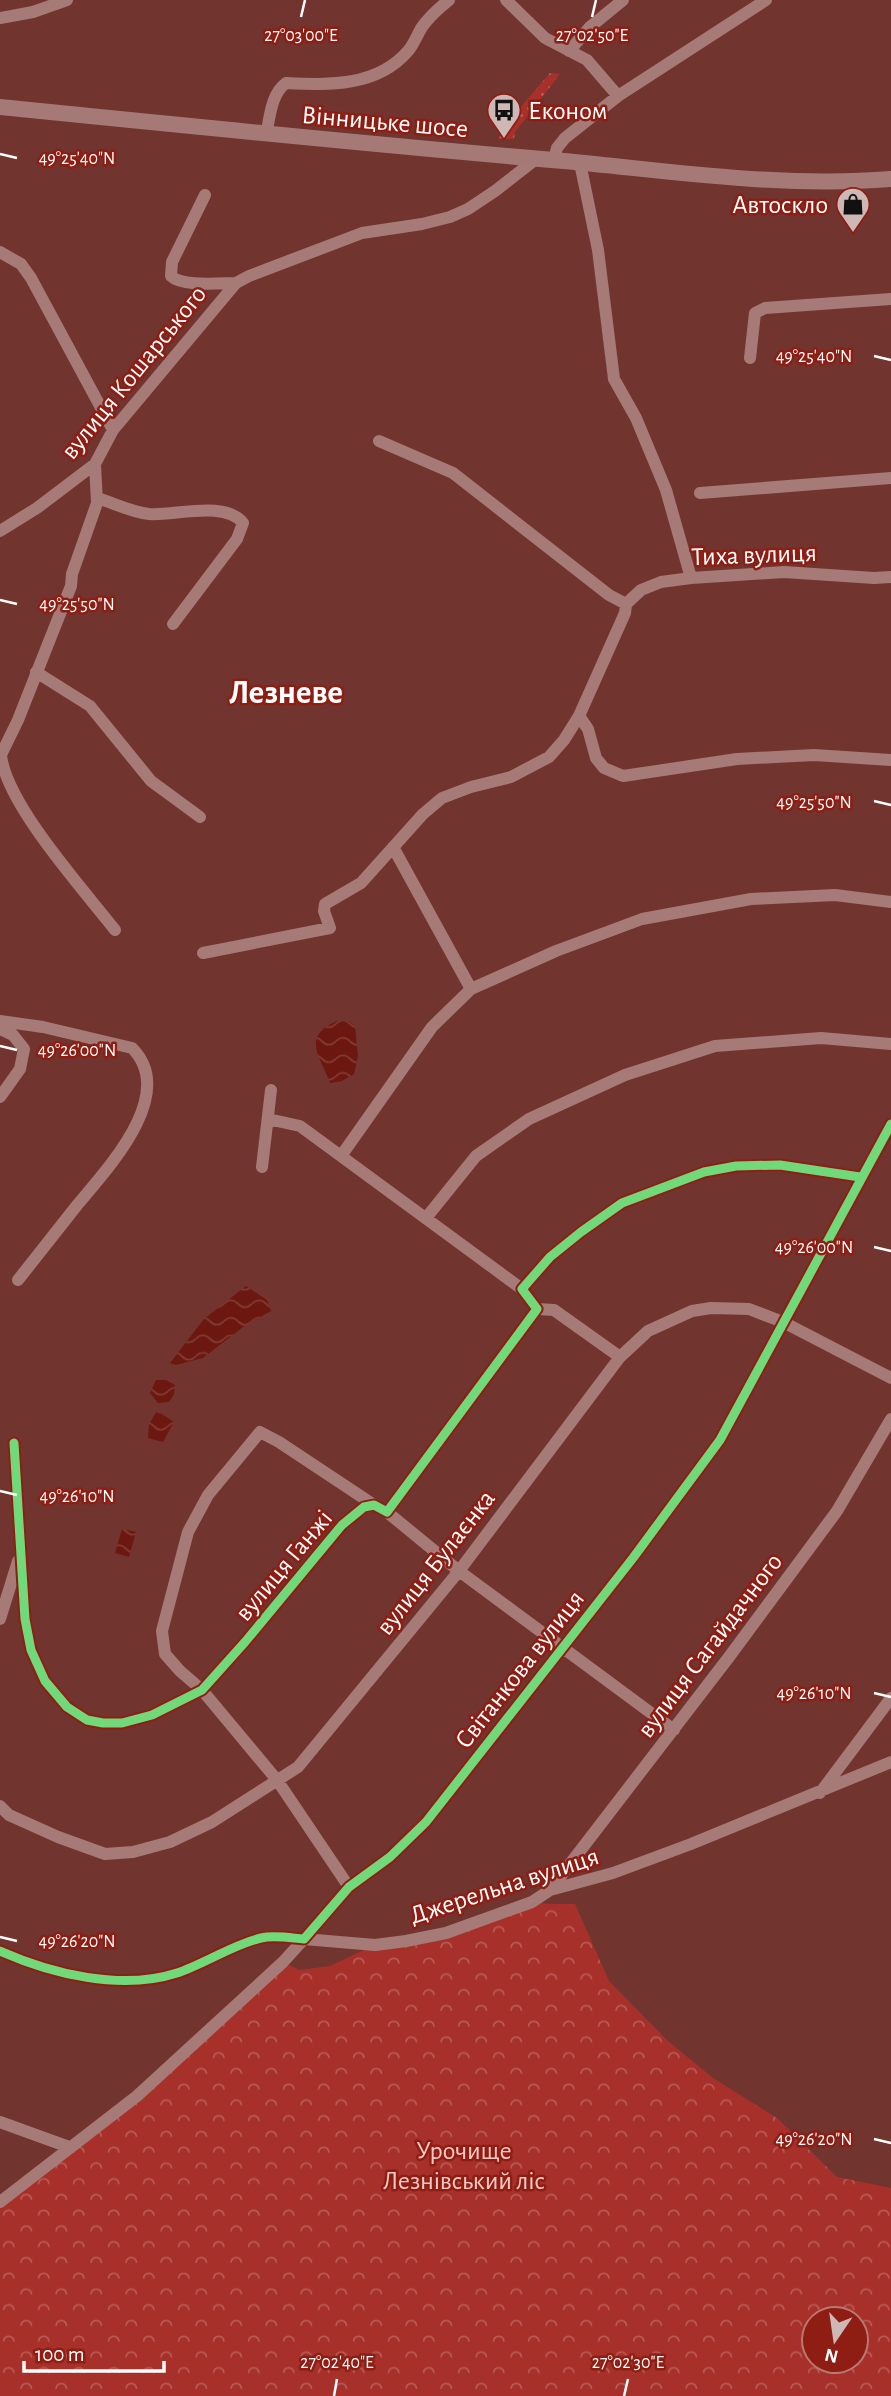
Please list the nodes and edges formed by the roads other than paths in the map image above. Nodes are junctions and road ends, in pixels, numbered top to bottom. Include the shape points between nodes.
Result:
1 (67, 0) edge
2 (449, 0) edge
3 (506, 0) edge
4 (622, 0) edge
5 (766, 0) edge
6 (0, 18) edge
7 (569, 51) junction
8 (618, 96) junction
9 (0, 107) edge
10 (266, 135) junction
11 (536, 159) junction
12 (554, 160) junction
13 (580, 163) junction
14 (891, 179) edge
15 (205, 195) dead end
16 (0, 252) edge
17 (236, 283) junction
18 (891, 299) edge
19 (750, 358) dead end
20 (113, 430) junction
21 (379, 441) dead end
22 (95, 464) junction
23 (891, 478) edge
24 (700, 493) dead end
25 (97, 498) junction
26 (1, 528) edge
27 (891, 577) edge
28 (691, 578) junction
29 (626, 604) junction
30 (173, 624) dead end
31 (36, 672) junction
32 (579, 716) junction
33 (0, 756) edge
34 (891, 760) edge
35 (200, 817) dead end
36 (393, 847) junction
37 (891, 902) edge
38 (115, 930) dead end
39 (203, 953) dead end
40 (471, 989) junction
41 (0, 1021) edge
42 (0, 1029) edge
43 (891, 1044) edge
44 (271, 1090) dead end
45 (0, 1097) edge
46 (268, 1119) junction
47 (891, 1124) edge
48 (341, 1156) junction
49 (262, 1167) dead end
50 (860, 1177) junction
51 (426, 1219) junction
52 (18, 1280) dead end
53 (522, 1289) junction
54 (537, 1309) junction
55 (783, 1322) junction
56 (620, 1357) junction
57 (891, 1378) edge
58 (891, 1419) edge
59 (14, 1443) dead end
60 (374, 1504) junction
61 (387, 1512) junction
62 (20, 1551) junction
63 (459, 1571) junction
64 (0, 1619) edge
65 (562, 1646) junction
66 (202, 1690) junction
67 (891, 1698) edge
68 (674, 1730) junction
69 (891, 1762) edge
70 (278, 1780) junction
71 (820, 1793) junction
72 (0, 1806) edge
73 (349, 1887) junction
74 (550, 1890) junction
75 (304, 1939) junction
76 (0, 1951) edge
77 (0, 2122) edge
78 (69, 2147) junction
79 (0, 2202) edge

1 - 6 street
2 - 10 street via 424,24 396,63 350,84 286,83 274,101
3 - 7 street via 545,38
4 - 7 street
5 - 8 street
7 - 8 street via 587,60
8 - 12 street via 565,138
9 - 10 main road, Вінницьке шосе
10 - 11 main road, Вінницьке шосе
11 - 12 main road, Вінницьке шосе
11 - 17 street, вулиця Кошарського via 486,197 450,217 362,233
12 - 13 main road, Вінницьке шосе
13 - 14 main road, Вінницьке шосе via 811,182
13 - 28 street via 598,250 614,379 666,490
15 - 17 street via 172,262 171,276 184,282
16 - 20 street via 21,264 31,278
17 - 20 street, вулиця Кошарського
18 - 19 street via 765,308 755,313
20 - 22 street, вулиця Кошарського
21 - 29 street via 453,473
22 - 25 street
22 - 26 street, вулиця Кошарського via 37,508
23 - 24 street
25 - 30 street via 135,512 203,510 237,516 243,523 237,539
25 - 31 street via 71,586
27 - 28 street, Тиха вулиця via 783,572
28 - 29 street, Тиха вулиця via 661,582 641,590
29 - 32 street
31 - 33 street
31 - 35 street via 90,706 151,780
32 - 34 street via 596,758 604,768 623,776 737,759 814,755
32 - 36 street via 549,757 511,777 442,798
33 - 38 street via 6,776 38,831
36 - 39 street via 361,883 325,904 330,928
36 - 40 street
37 - 40 street via 835,895 751,899 642,919
40 - 48 street via 432,1027
41 - 52 street via 132,1048 148,1079 140,1116 127,1144
42 - 45 street via 13,1035 24,1049 20,1069
43 - 51 street via 821,1038 715,1046 625,1075 529,1119 476,1156
44 - 46 street
46 - 48 street via 300,1126
46 - 49 street
47 - 50 street, Світанкова вулиця
48 - 51 street
50 - 53 street via 780,1165 704,1172 622,1203 550,1257
50 - 55 street, Світанкова вулиця
51 - 53 street
53 - 54 street
54 - 56 street via 554,1310
54 - 61 street
55 - 56 street, вулиця Булаєнка via 749,1309 692,1311 648,1331
55 - 57 street, вулиця Булаєнка
55 - 65 street, Світанкова вулиця via 720,1440
56 - 63 street, вулиця Булаєнка
58 - 68 street, вулиця Сагайдачного via 837,1511
59 - 62 street, вулиця Ганжі
60 - 61 street
60 - 66 street, вулиця Ганжі via 342,1525
60 - 66 street via 260,1432 208,1495 188,1532 162,1630 165,1654
61 - 63 street
62 - 64 street
62 - 66 street, вулиця Ганжі via 31,1650 45,1681 67,1707 87,1720 122,1723 152,1715
63 - 65 street
63 - 70 street, вулиця Булаєнка via 298,1767
65 - 68 street
65 - 73 street, Світанкова вулиця via 426,1822 390,1857
66 - 70 street
67 - 71 street
68 - 74 street, вулиця Сагайдачного
69 - 71 street, Джерельна вулиця
70 - 72 street, вулиця Булаєнка via 212,1822 170,1842 133,1852 105,1854 33,1826
70 - 73 street
71 - 74 street, Джерельна вулиця via 613,1873
73 - 75 street, Світанкова вулиця
74 - 75 street, Джерельна вулиця via 531,1902 446,1933 407,1941 375,1945
75 - 76 street via 262,1938 176,1973 127,1980 41,1967
75 - 78 street via 137,2096
77 - 78 street
78 - 79 street

